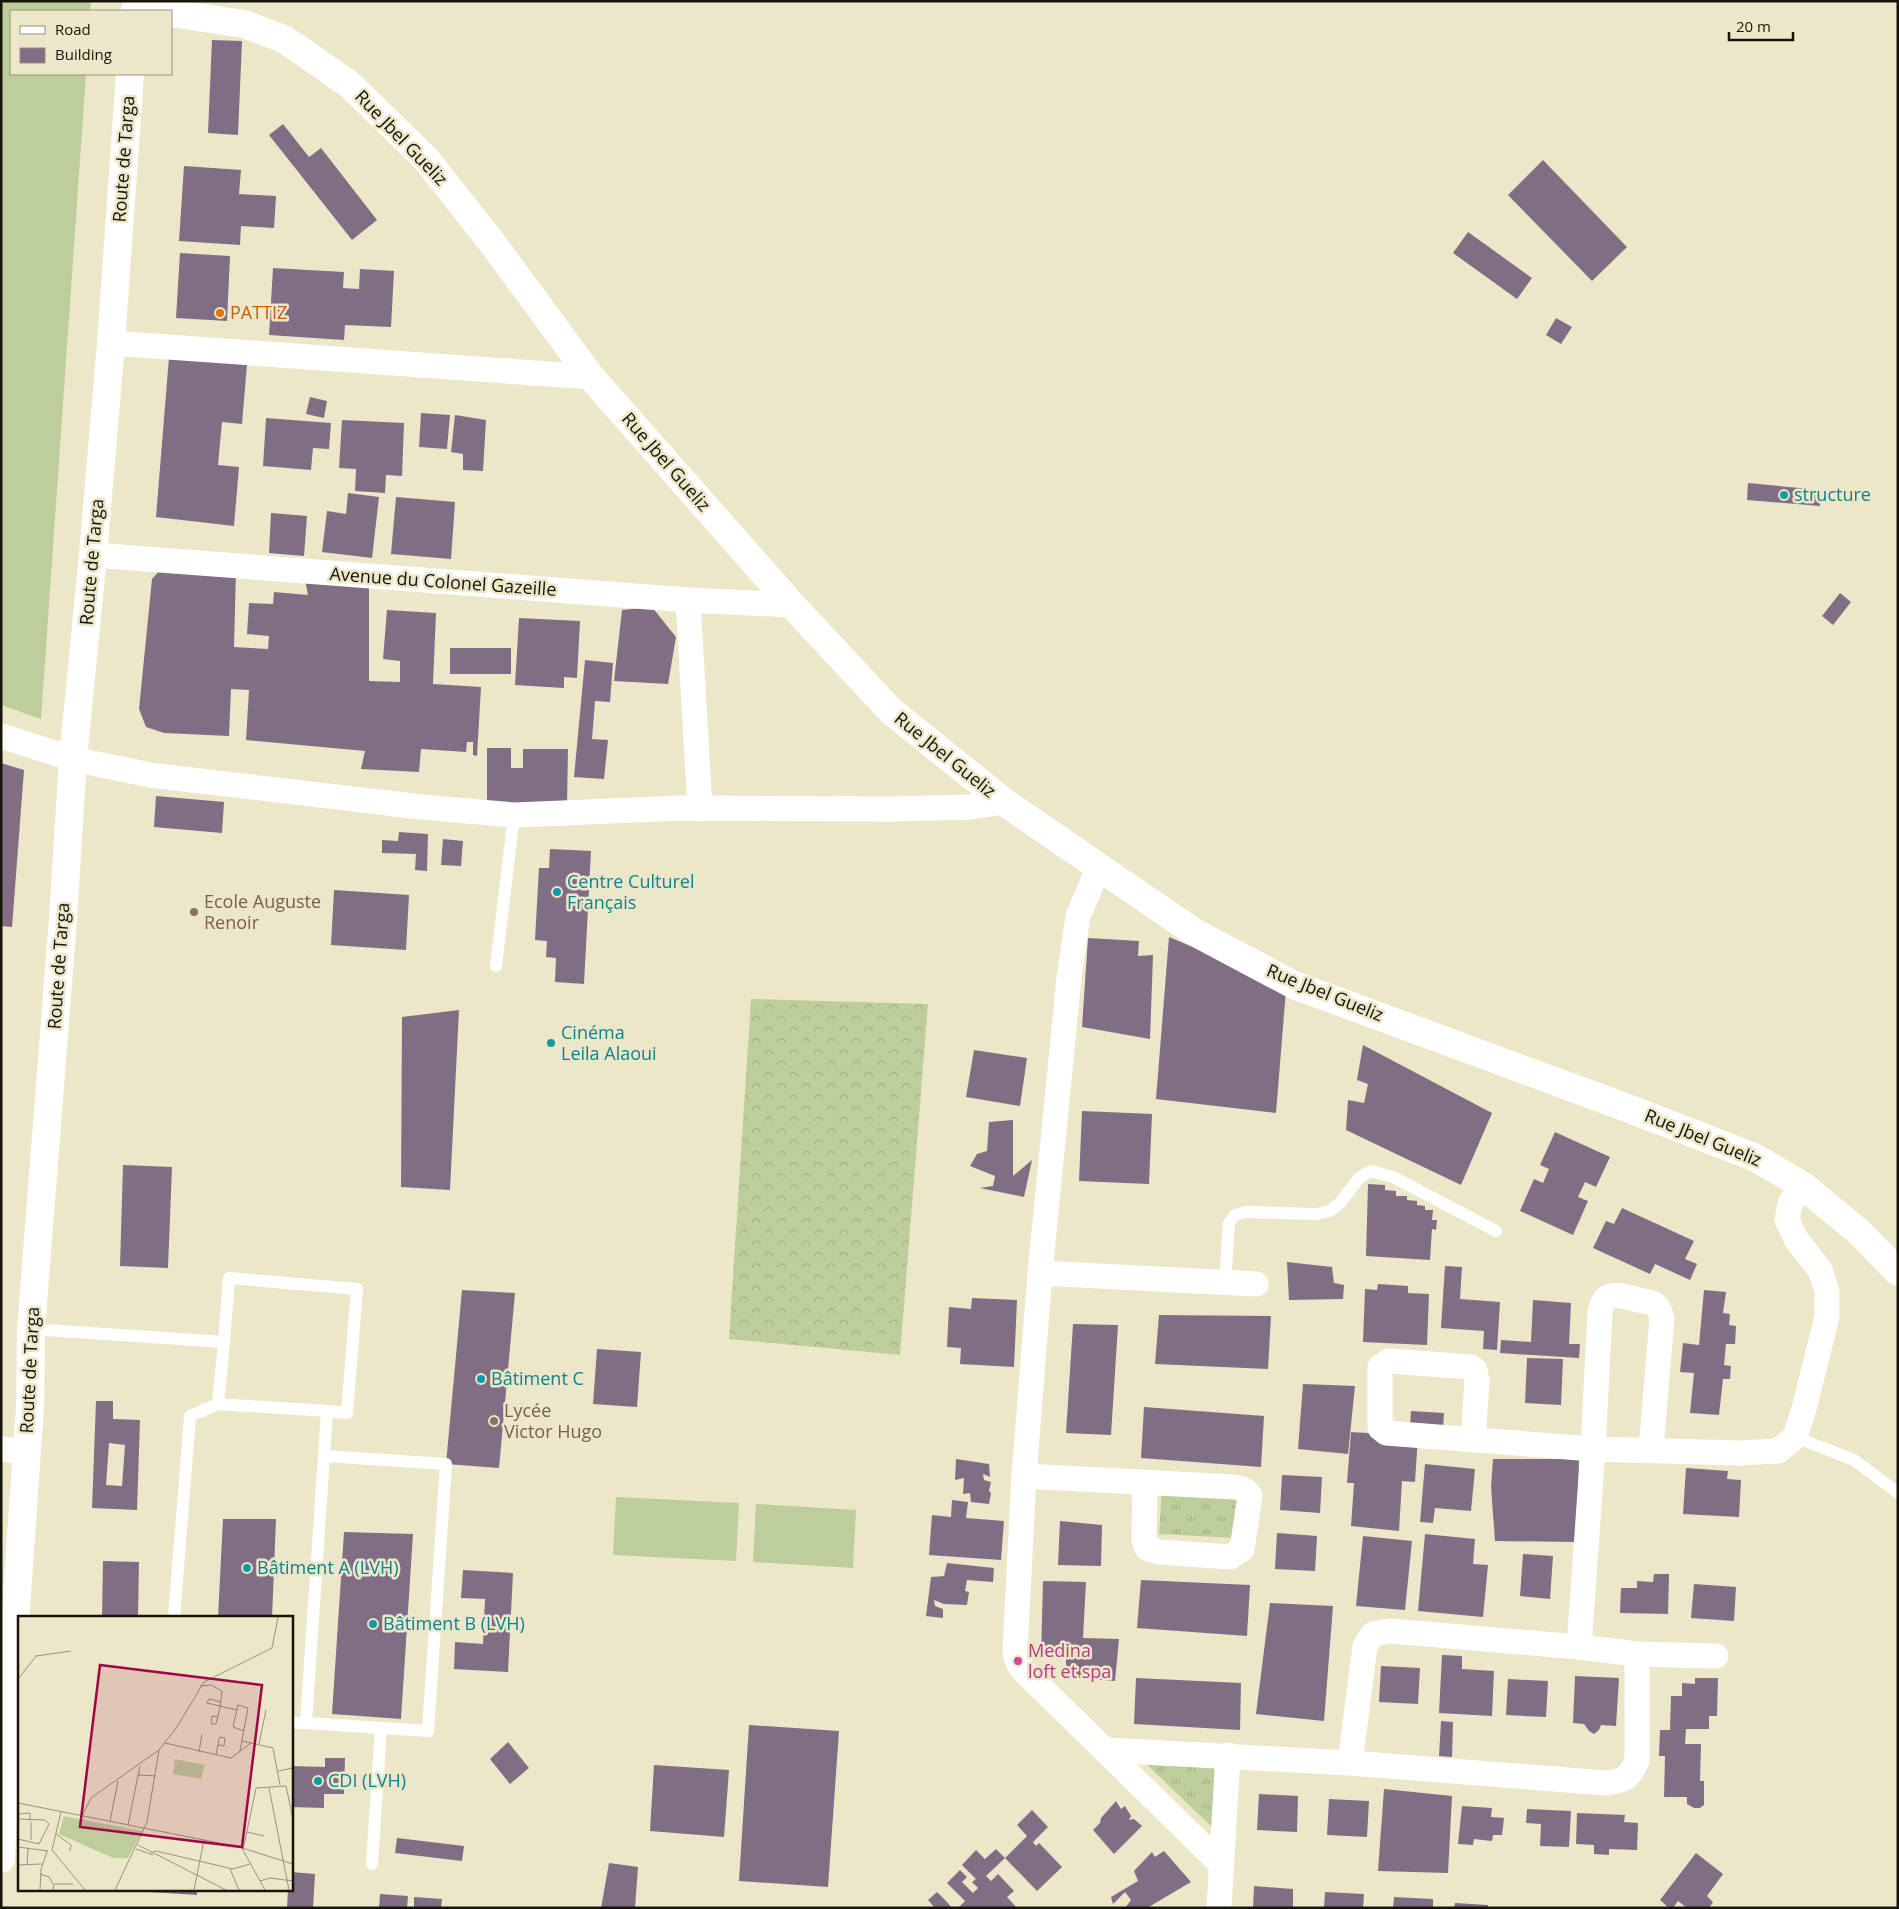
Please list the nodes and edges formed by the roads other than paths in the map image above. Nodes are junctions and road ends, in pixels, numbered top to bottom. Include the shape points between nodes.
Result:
1 (172, 13) edge
2 (130, 75) edge
3 (111, 343) junction
4 (591, 377) junction
5 (93, 556) junction
6 (688, 600) junction
7 (792, 605) junction
8 (1, 736) edge
9 (73, 759) junction
10 (1004, 802) junction
11 (700, 809) junction
12 (514, 815) junction
13 (1099, 867) junction
14 (496, 966) dead end
15 (1802, 1185) junction
16 (1496, 1231) dead end
17 (1898, 1272) edge
18 (1040, 1273) junction
19 (1226, 1282) junction
20 (1256, 1284) dead end
21 (31, 1329) junction
22 (224, 1342) junction
23 (218, 1404) junction
24 (327, 1412) junction
25 (1795, 1437) junction
26 (1473, 1440) junction
27 (1593, 1449) junction
28 (1651, 1450) junction
29 (14, 1451) edge
30 (324, 1456) junction
31 (1024, 1476) junction
32 (1145, 1482) junction
33 (1898, 1493) edge
34 (174, 1616) edge
35 (1579, 1647) junction
36 (1638, 1654) junction
37 (1716, 1656) dead end
38 (292, 1722) edge
39 (306, 1723) junction
40 (381, 1728) junction
41 (1105, 1750) junction
42 (1228, 1756) junction
43 (1350, 1763) junction
44 (1, 1859) edge
45 (372, 1864) dead end
46 (1221, 1864) junction
47 (1220, 1908) edge

1 - 4 street, Rue Jbel Gueliz via 244,24 284,39 349,84 426,159
2 - 3 street, Route de Targa
3 - 4 street
3 - 5 street, Route de Targa
4 - 7 street, Rue Jbel Gueliz
5 - 6 street, Avenue du Colonel Gazeille
5 - 9 street, Route de Targa
6 - 7 street, Avenue du Colonel Gazeille
6 - 11 street
7 - 10 street, Rue Jbel Gueliz via 891,710
8 - 9 street
9 - 12 street via 150,775
9 - 21 street, Route de Targa
10 - 11 street via 971,807 892,809
10 - 13 street, Rue Jbel Gueliz
11 - 12 street
12 - 14 lane
13 - 15 street, Rue Jbel Gueliz via 1194,932 1294,984 1737,1150
13 - 18 street via 1078,916
15 - 17 street, Rue Jbel Gueliz via 1859,1232
15 - 25 street via 1790,1204 1787,1220 1796,1239 1820,1270 1827,1291 1827,1317
16 - 19 lane via 1393,1177 1371,1171 1359,1178 1340,1204 1330,1211 1316,1214 1246,1212 1235,1215 1229,1223
18 - 19 street
18 - 31 street
19 - 20 street
21 - 22 lane
21 - 29 street, Route de Targa via 30,1407
22 - 23 lane
22 - 24 lane via 229,1278 357,1289 347,1413
23 - 24 lane
23 - 34 lane via 190,1416
24 - 30 lane
25 - 28 street via 1778,1451
25 - 33 lane via 1854,1460
26 - 26 street via 1383,1431 1380,1428 1380,1367 1383,1363 1475,1370
26 - 27 street
27 - 28 street
27 - 28 street via 1601,1305 1612,1295 1621,1295 1654,1304 1662,1318
27 - 35 street
29 - 44 street, Route de Targa
30 - 39 lane
30 - 40 lane via 446,1464 428,1731
31 - 32 street
31 - 41 street via 1014,1639 1018,1663
32 - 32 street via 1234,1487 1247,1491 1250,1496 1242,1549 1230,1557 1159,1552 1148,1548 1144,1540
35 - 36 street
35 - 43 street via 1391,1631 1373,1634 1365,1646
36 - 37 street
36 - 43 street via 1636,1761 1632,1772 1619,1782
38 - 39 lane
39 - 40 lane
40 - 45 lane
41 - 42 street
41 - 46 street
42 - 43 street
42 - 46 street
46 - 47 street

